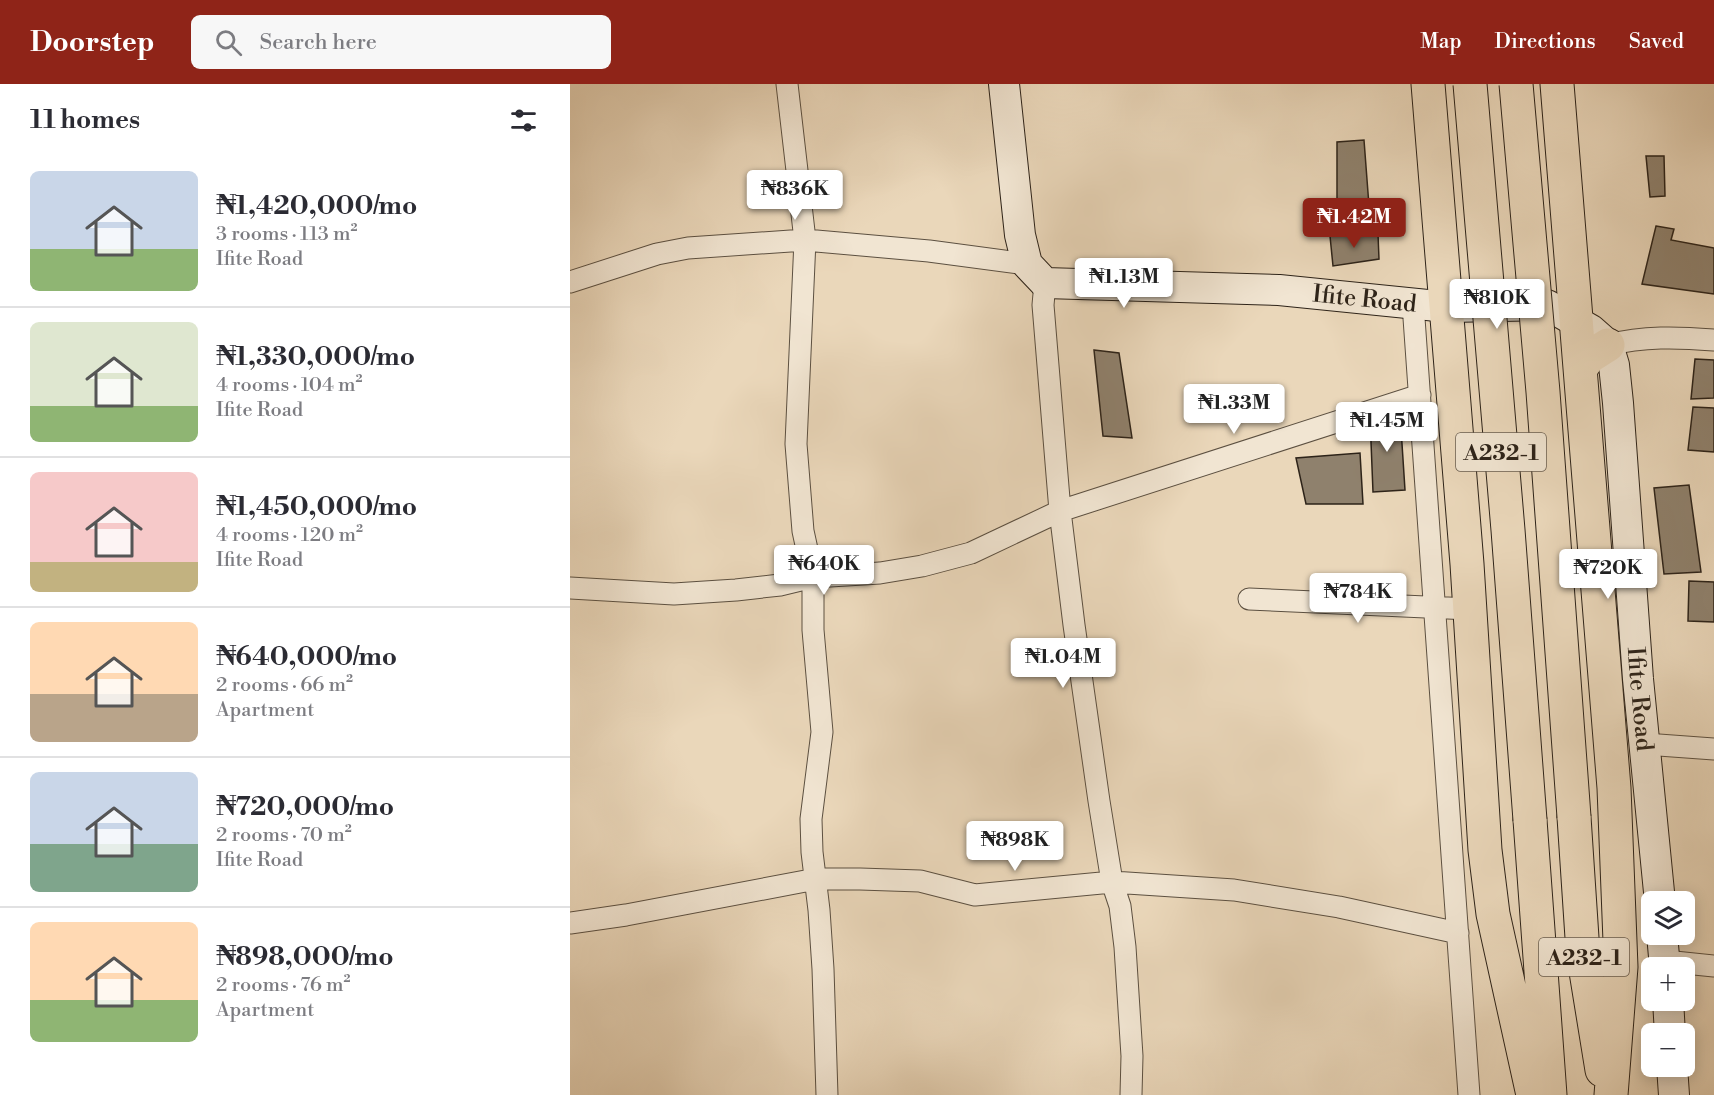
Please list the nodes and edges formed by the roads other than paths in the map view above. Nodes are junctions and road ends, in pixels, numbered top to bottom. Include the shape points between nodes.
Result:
1 (788, 84) edge
2 (1004, 84) edge
3 (1428, 84) edge
4 (1470, 84) edge
5 (1516, 84) edge
6 (1557, 84) edge
7 (805, 240) junction
8 (1036, 274) junction
9 (1574, 279) junction
10 (570, 282) edge
11 (1413, 304) junction
12 (1547, 305) junction
13 (1447, 307) junction
14 (1577, 323) junction
15 (1714, 340) edge
16 (1608, 345) junction
17 (1581, 368) junction
18 (1420, 395) junction
19 (1060, 511) junction
20 (813, 578) junction
21 (570, 588) edge
22 (1249, 599) dead end
23 (1436, 608) junction
24 (1470, 609) junction
25 (1645, 744) junction
26 (1714, 750) edge
27 (816, 879) junction
28 (1112, 882) junction
29 (1659, 891) edge
30 (570, 923) edge
31 (1458, 933) junction
32 (1664, 954) edge
33 (1714, 966) edge
34 (1673, 1077) edge
35 (826, 1095) edge
36 (1131, 1095) edge
37 (1469, 1095) edge
38 (1533, 1095) edge
39 (1550, 1095) edge
40 (1606, 1095) edge
41 (1611, 1095) edge
42 (1674, 1095) edge

1 - 7 street
2 - 8 street via 1020,236
3 - 13 highway
4 - 39 highway, A232-1, bridge
5 - 40 highway, A232-1, bridge via 1543,392 1583,953
6 - 9 highway
7 - 8 street via 928,251
7 - 10 street via 678,250
7 - 20 street via 796,444 803,531
8 - 11 street, Ifite Road via 1279,290
8 - 19 street via 1043,305
9 - 12 highway
9 - 14 highway
11 - 13 street, Ifite Road
11 - 18 street
12 - 13 street, Ifite Road
12 - 14 street
13 - 24 highway
14 - 16 street
14 - 17 highway
15 - 16 street via 1669,337
16 - 17 highway via 1589,357
16 - 25 street, Ifite Road via 1618,403
17 - 41 highway via 1620,905 1621,967
18 - 19 street
18 - 23 street
19 - 20 street via 961,556 880,573
19 - 28 street
20 - 21 street via 736,591 674,594
20 - 27 street via 813,630 822,732 811,819
22 - 23 street
23 - 24 street
23 - 31 street
24 - 38 highway via 1492,914
25 - 26 street
25 - 29 street, Ifite Road
27 - 28 street via 920,881 975,895
27 - 30 street
27 - 35 street
28 - 31 street via 1234,890 1339,907
28 - 36 street via 1120,906 1128,976
31 - 37 street
32 - 33 street
34 - 42 street

